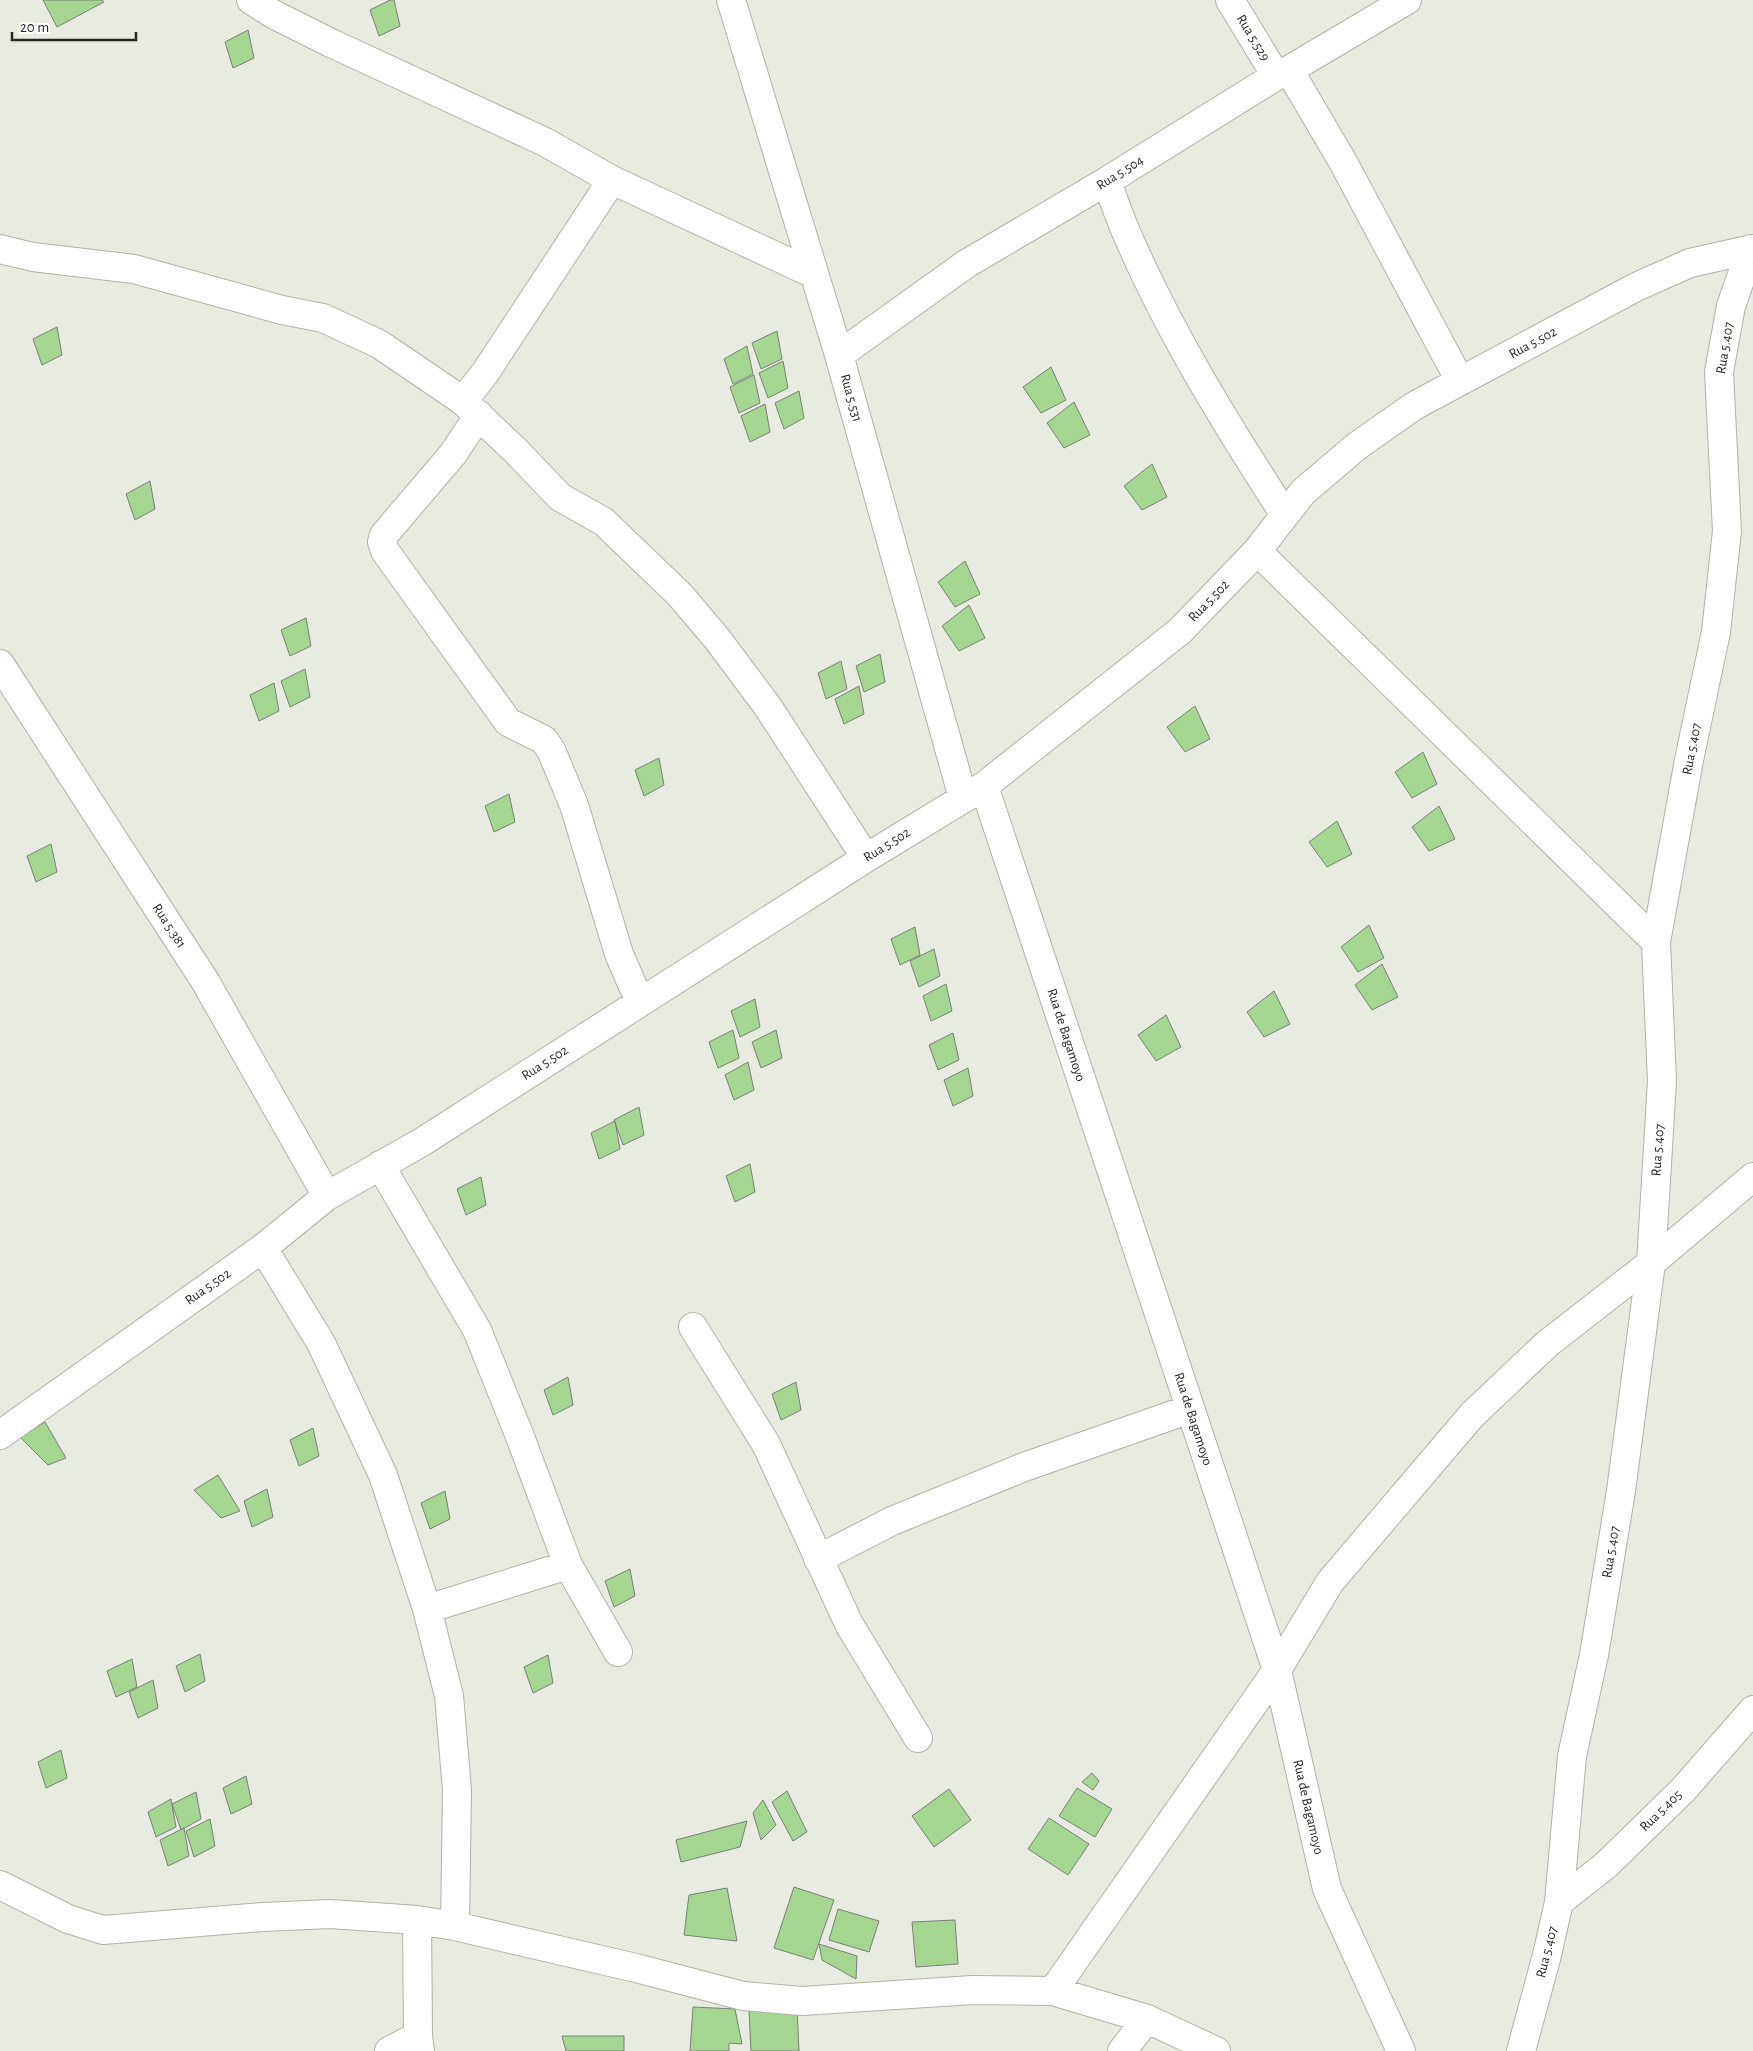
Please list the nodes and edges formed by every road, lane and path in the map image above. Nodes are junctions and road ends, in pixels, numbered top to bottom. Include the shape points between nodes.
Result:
1 (251, 0) edge
2 (731, 0) edge
3 (1230, 0) edge
4 (1407, 0) edge
5 (1282, 73) junction
6 (612, 180) junction
7 (1107, 181) junction
8 (0, 248) edge
9 (1752, 249) edge
10 (814, 274) junction
11 (839, 355) junction
12 (1460, 381) junction
13 (471, 408) junction
14 (1285, 515) junction
15 (1257, 551) junction
16 (0, 664) edge
17 (973, 792) junction
18 (866, 858) junction
19 (1656, 942) junction
20 (640, 1002) junction
21 (380, 1165) junction
22 (1753, 1177) edge
23 (327, 1196) junction
24 (263, 1248) junction
25 (1651, 1264) junction
26 (693, 1326) dead end
27 (1190, 1409) junction
28 (0, 1435) edge
29 (818, 1559) junction
30 (568, 1565) junction
31 (427, 1609) junction
32 (618, 1652) dead end
33 (1277, 1670) junction
34 (1753, 1710) edge
35 (918, 1738) dead end
36 (0, 1885) edge
37 (1559, 1902) junction
38 (417, 1920) junction
39 (455, 1926) junction
40 (1053, 1991) junction
41 (1147, 2019) junction
42 (419, 2044) edge
43 (389, 2051) edge
44 (1122, 2051) edge
45 (1216, 2051) edge
46 (1401, 2051) edge
47 (1521, 2051) edge

1 - 6 street via 331,43 545,142
2 - 10 street, Rua 5.531
3 - 5 street, Rua 5.529
4 - 5 street, Rua 5.504
5 - 7 street, Rua 5.504
5 - 12 street, Rua 5.529 via 1343,162
6 - 10 street
6 - 13 street via 485,373
7 - 11 street, Rua 5.504 via 966,264
7 - 14 street via 1130,241 1172,326
8 - 13 street via 33,258 134,269 282,310 323,318 379,344
9 - 12 street, Rua 5.502 via 1690,263 1636,287
9 - 19 street, Rua 5.407 via 1731,306 1719,372 1728,531 1716,632
10 - 11 street, Rua 5.531
11 - 17 street, Rua 5.531
12 - 14 street, Rua 5.502 via 1414,406 1357,446 1303,492
13 - 18 street via 560,497 604,522 680,595 768,707
13 - 20 street via 453,454 382,542 385,551 508,722 544,740 551,750 574,805 620,954
14 - 15 street, Rua 5.502
15 - 17 street, Rua 5.502 via 1180,631
15 - 19 street
16 - 23 street, Rua 5.381 via 205,982
17 - 18 street, Rua 5.502
17 - 27 street, Rua de Bagamoyo
18 - 20 street, Rua 5.502
19 - 25 street, Rua 5.407 via 1662,1081
20 - 21 street, Rua 5.502 via 422,1142
21 - 23 street, Rua 5.502
21 - 30 street via 477,1330
22 - 25 street
23 - 24 street, Rua 5.502
24 - 28 street, Rua 5.502
24 - 31 street via 321,1343 383,1474
25 - 33 street via 1547,1344 1472,1415 1330,1582
25 - 37 street, Rua 5.407 via 1620,1501 1594,1655 1572,1756
26 - 29 street via 766,1444
27 - 29 street via 1024,1467 892,1521
27 - 33 street, Rua de Bagamoyo
29 - 35 street via 849,1624
30 - 31 street
30 - 32 street
31 - 39 street via 450,1706 457,1790
33 - 40 street
33 - 46 street, Rua de Bagamoyo via 1327,1889
34 - 37 street, Rua 5.405 via 1682,1790 1606,1864
36 - 38 street via 68,1919 103,1930 263,1916 330,1914
37 - 47 street, Rua 5.407
38 - 39 street
38 - 42 street
39 - 40 street via 743,1996 802,2001 972,1990
40 - 41 street
41 - 44 street
41 - 45 street
42 - 43 street

